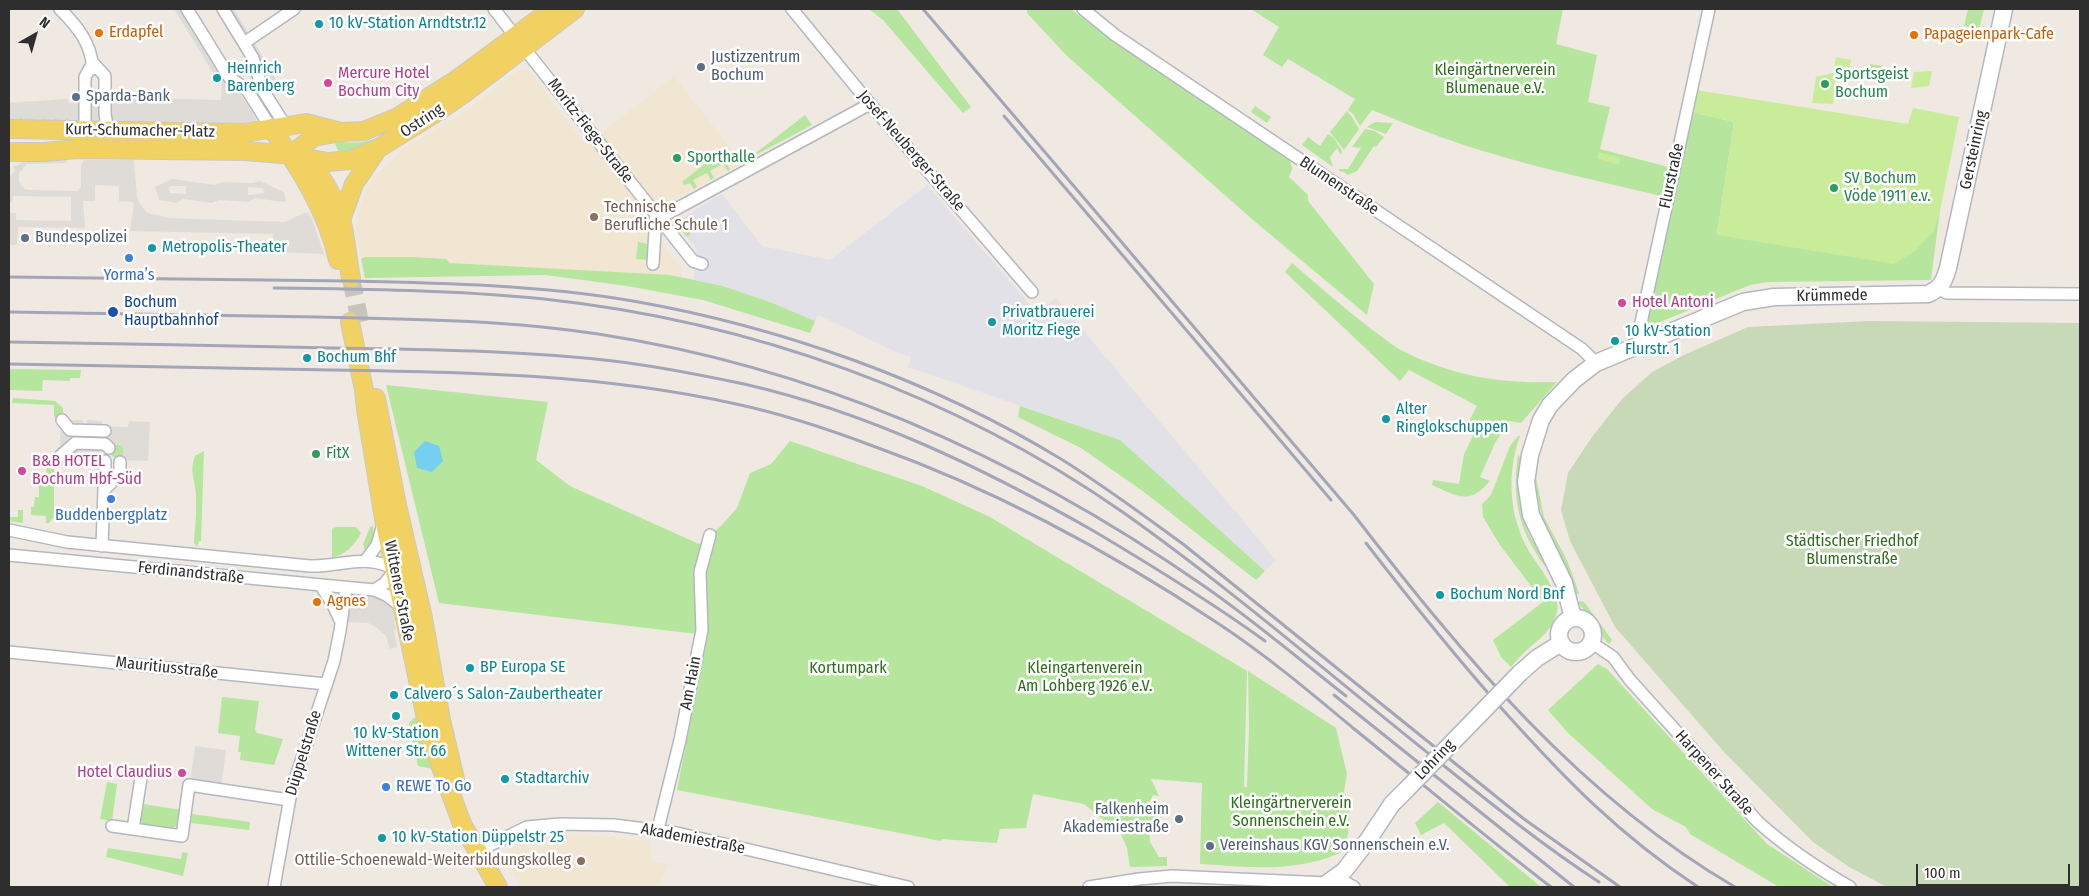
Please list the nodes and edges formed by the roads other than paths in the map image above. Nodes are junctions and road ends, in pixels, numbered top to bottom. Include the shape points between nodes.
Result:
1 (60, 9) edge
2 (187, 9) edge
3 (223, 9) edge
4 (294, 9) edge
5 (494, 9) edge
6 (552, 9) edge
7 (575, 9) edge
8 (792, 9) edge
9 (1083, 9) edge
10 (1709, 9) edge
11 (2004, 9) edge
12 (520, 42) junction
13 (244, 43) junction
14 (91, 77) junction
15 (870, 104) junction
16 (85, 122) junction
17 (106, 122) junction
18 (9, 129) edge
19 (278, 130) junction
20 (341, 132) junction
21 (379, 148) junction
22 (251, 151) junction
23 (299, 153) junction
24 (13, 156) edge
25 (656, 214) junction
26 (341, 220) junction
27 (652, 264) dead end
28 (702, 264) dead end
29 (1939, 289) junction
30 (1032, 292) dead end
31 (2080, 294) edge
32 (1641, 344) junction
33 (1596, 363) junction
34 (69, 448) junction
35 (57, 459) dead end
36 (105, 461) dead end
37 (120, 462) dead end
38 (104, 490) junction
39 (384, 519) junction
40 (9, 530) edge
41 (710, 535) dead end
42 (102, 546) junction
43 (407, 548) junction
44 (9, 555) edge
45 (366, 560) junction
46 (396, 570) junction
47 (416, 584) junction
48 (321, 586) junction
49 (346, 588) junction
50 (374, 590) junction
51 (403, 608) junction
52 (1573, 618) junction
53 (340, 620) junction
54 (1561, 643) junction
55 (1592, 643) junction
56 (9, 652) edge
57 (326, 684) junction
58 (141, 778) dead end
59 (289, 800) junction
60 (112, 826) dead end
61 (133, 829) junction
62 (658, 829) junction
63 (478, 851) junction
64 (1272, 883) edge
65 (1324, 885) edge
66 (274, 887) edge
67 (498, 887) edge
68 (908, 887) edge
69 (1089, 887) edge
70 (1354, 887) edge
71 (1850, 887) edge

1 - 14 street via 84,27 91,53
2 - 19 street via 229,77 247,90
3 - 13 street
4 - 13 street
5 - 12 street, Moritz-Fiege-Straße
6 - 12 main road, Ostring
7 - 12 main road, Ostring
8 - 15 street, Josef-Neuberger-Straße
9 - 33 street, Blumenstraße via 1115,35 1582,349
10 - 32 street, Flurstraße via 1639,332
11 - 29 street, Gersteinring via 1948,268
12 - 20 main road, Ostring via 398,117 364,131
12 - 21 main road, Ostring via 466,92
12 - 25 street, Moritz-Fiege-Straße
13 - 19 street via 257,67
14 - 16 street
14 - 17 street via 105,76
15 - 25 street via 665,215
15 - 30 street, Josef-Neuberger-Straße
16 - 17 main road, Kurt-Schumacher-Platz
16 - 18 main road, Kurt-Schumacher-Platz
17 - 19 main road, Kurt-Schumacher-Platz via 244,133
19 - 20 main road, Ostring via 312,124
19 - 22 main road, Kurt-Schumacher-Platz
19 - 23 main road
20 - 23 main road, Ostring via 314,137
21 - 23 main road, Ostring via 345,161 328,162
21 - 26 main road via 354,184
22 - 23 main road, Kurt-Schumacher-Platz
22 - 24 main road, Kurt-Schumacher-Platz via 76,149
23 - 26 main road via 325,183
23 - 26 main road via 347,278
25 - 27 street
25 - 28 street, Moritz-Fiege-Straße via 693,261
29 - 31 street, Krümmede via 1947,293
29 - 32 street, Krümmede via 1928,294 1759,298
32 - 33 street, Krümmede
33 - 52 street via 1574,380 1545,413 1533,442 1526,482 1531,515 1564,583
34 - 34 street via 67,423 107,429 106,447 75,443
34 - 35 street
36 - 38 street
37 - 38 street via 120,474
38 - 42 street
39 - 43 main road, Wittener Straße via 355,322
39 - 45 street via 377,545
39 - 46 main road, Wittener Straße
40 - 42 street, Ferdinandstraße
41 - 62 street, Am Hain via 700,572 702,630
42 - 45 street, Ferdinandstraße via 326,567
43 - 46 street
43 - 47 main road, Wittener Straße
44 - 48 street, Ferdinandstraße
45 - 46 street, Ferdinandstraße via 380,562
46 - 47 street, Ferdinandstraße
46 - 50 street
46 - 51 main road, Wittener Straße
47 - 63 main road, Wittener Straße via 447,745
48 - 49 street, Ferdinandstraße
48 - 53 street
49 - 50 street, Ferdinandstraße
49 - 53 street, Düppelstraße
50 - 51 street, Ferdinandstraße
51 - 63 main road, Wittener Straße via 421,699 436,754 462,824
52 - 54 street via 1561,626
52 - 55 street via 1586,620 1592,627
53 - 57 street, Düppelstraße via 334,661
54 - 55 street via 1576,653 1585,651
54 - 65 street, Lohring, bridge via 1520,673 1392,804 1344,871
55 - 71 street, Harpener Straße via 1613,657 1758,822 1807,861
56 - 57 street, Mauritiusstraße
57 - 59 street, Düppelstraße
58 - 61 street
59 - 61 street via 190,785 182,836
59 - 66 street, Düppelstraße
60 - 61 street
62 - 63 street, Akademiestraße via 590,824 527,827
62 - 68 street, Akademiestraße
63 - 67 main road, Wittener Straße
64 - 65 street
64 - 69 street via 1172,876
65 - 70 street via 1344,882

